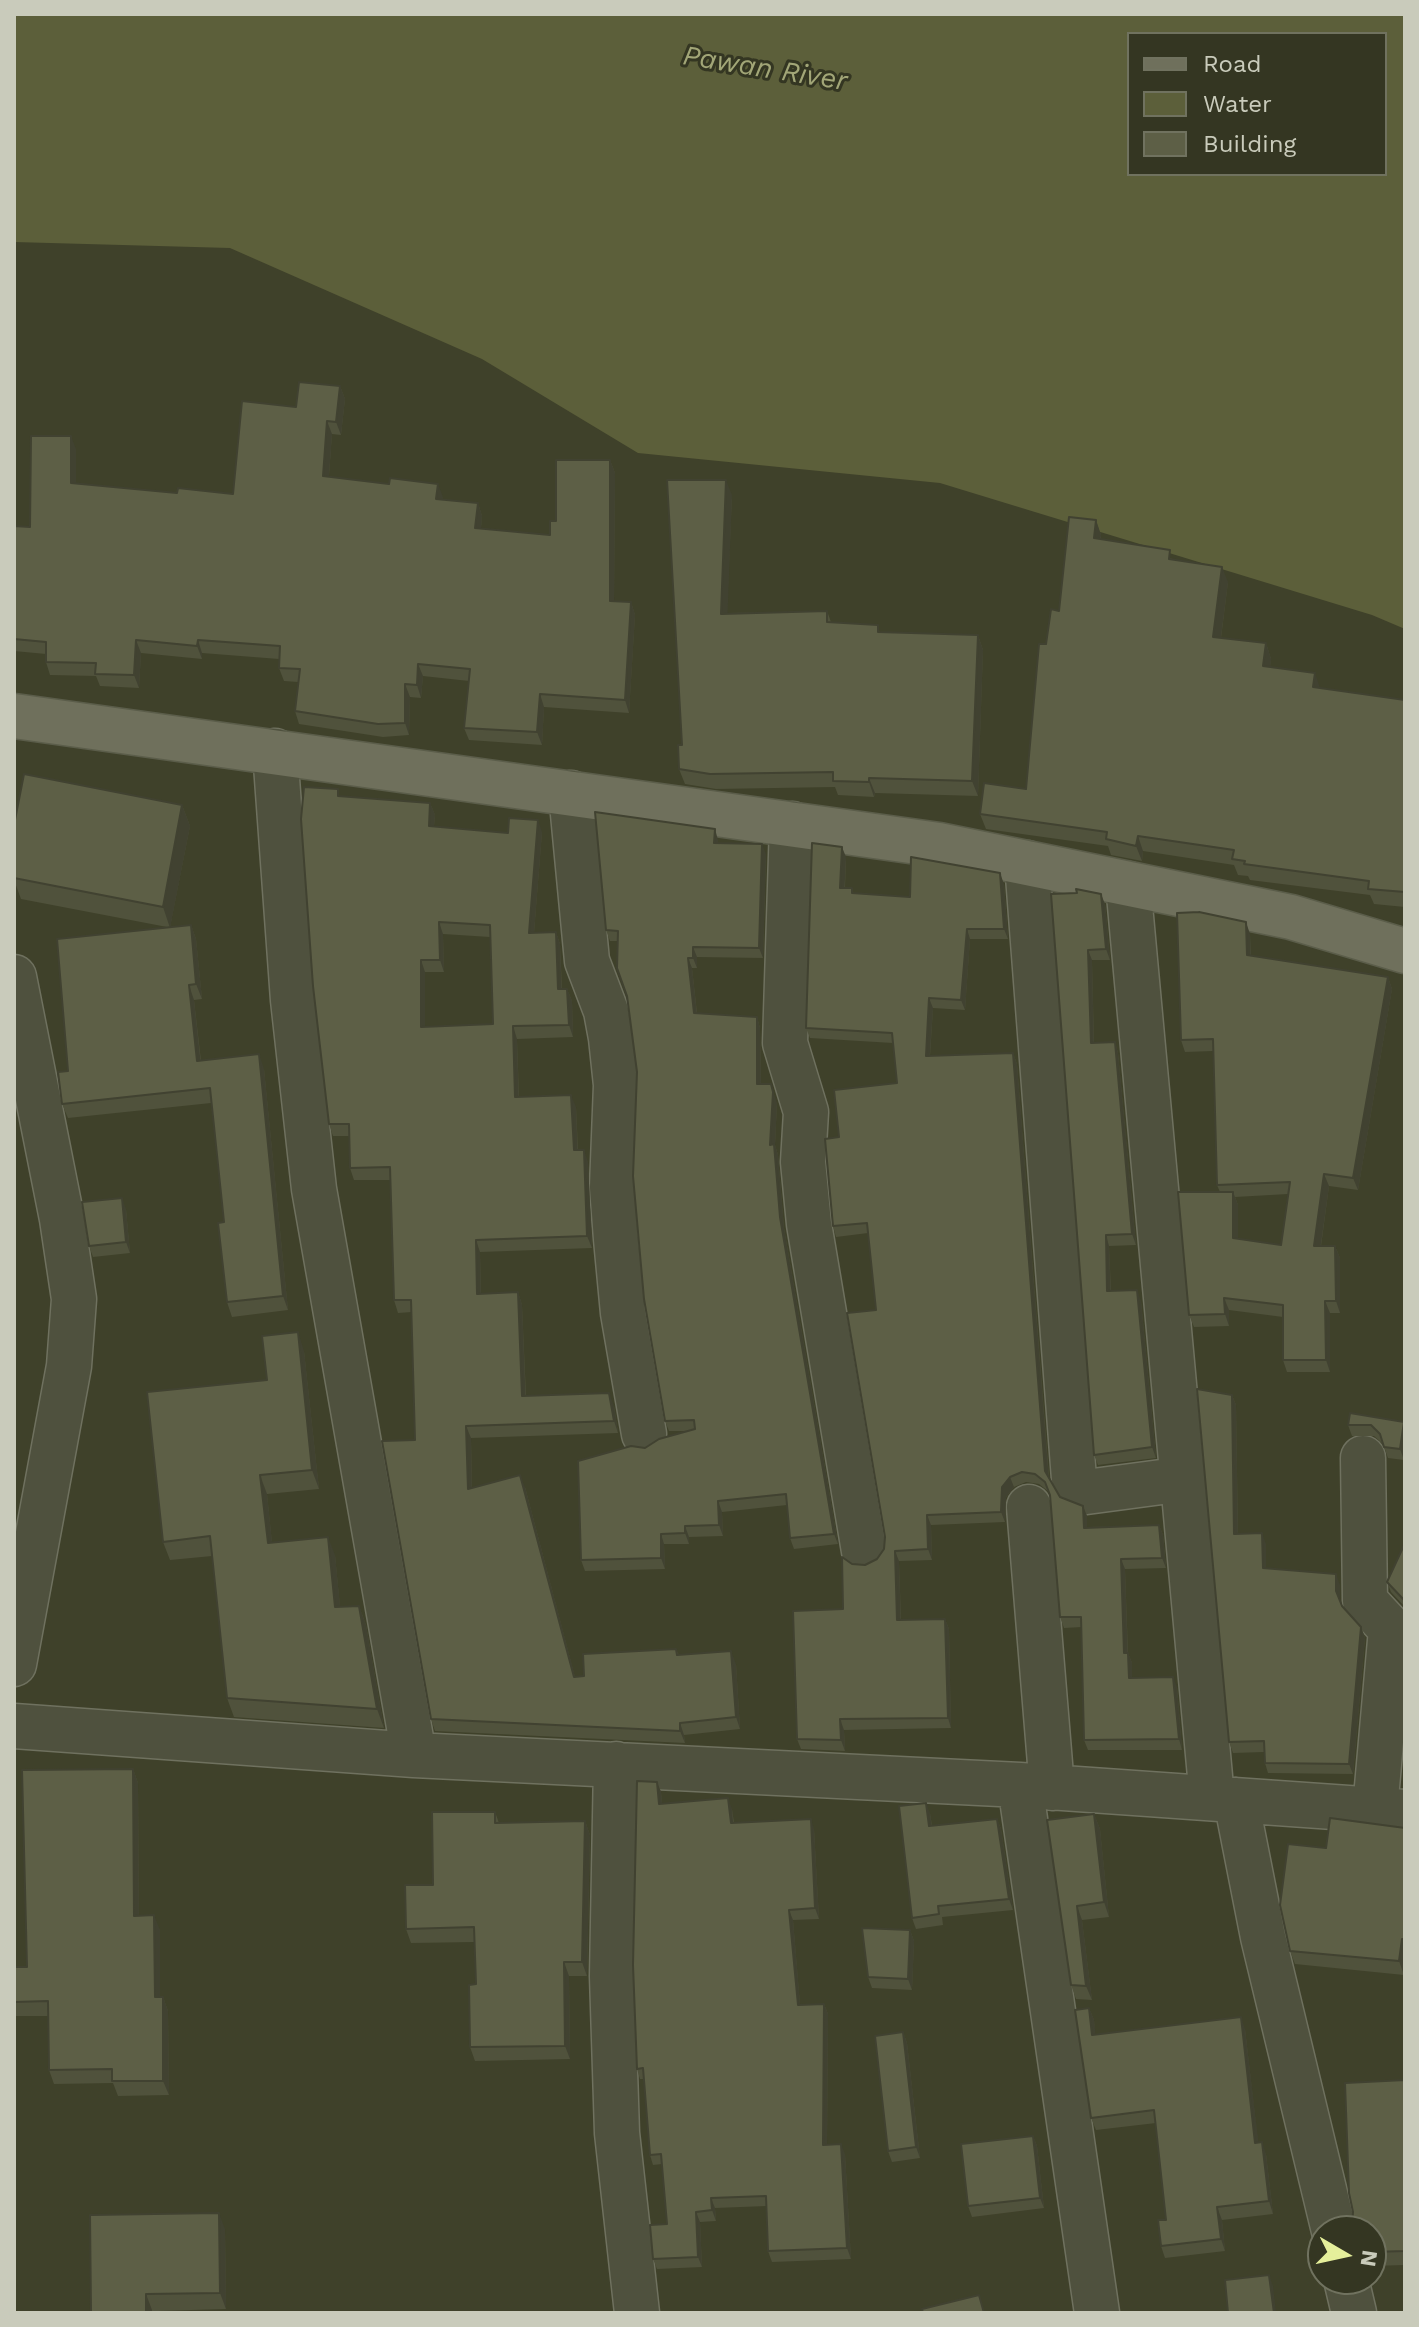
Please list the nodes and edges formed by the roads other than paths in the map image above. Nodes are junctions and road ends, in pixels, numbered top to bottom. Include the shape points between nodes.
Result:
1 (14, 716) edge
2 (275, 751) junction
3 (571, 793) junction
4 (792, 824) junction
5 (1027, 863) junction
6 (1128, 884) junction
7 (1405, 951) edge
8 (14, 977) edge
9 (644, 1434) dead end
10 (1363, 1458) dead end
11 (1184, 1479) junction
12 (1029, 1507) dead end
13 (864, 1551) dead end
14 (14, 1664) edge
15 (14, 1726) edge
16 (414, 1755) junction
17 (616, 1764) junction
18 (1036, 1786) junction
19 (1224, 1799) junction
20 (1390, 1811) edge
21 (1330, 2215) edge
22 (637, 2313) edge
23 (1097, 2313) edge

1 - 2 main road
2 - 3 main road
2 - 16 street via 293,1000 314,1189
3 - 4 main road
3 - 9 street via 587,961 611,1038 615,1226 623,1313
4 - 5 main road
4 - 13 street via 785,1043 806,1112 803,1162 809,1224
5 - 6 main road
5 - 11 street via 1074,1479 1086,1492
6 - 7 main road via 1291,917
6 - 11 street
8 - 14 street via 74,1299 69,1366
10 - 20 street via 1365,1601 1391,1629
11 - 19 street
12 - 18 street
15 - 16 street
16 - 17 street
17 - 18 street
17 - 22 street via 616,2102
18 - 19 street
18 - 23 street
19 - 20 street
19 - 21 street

